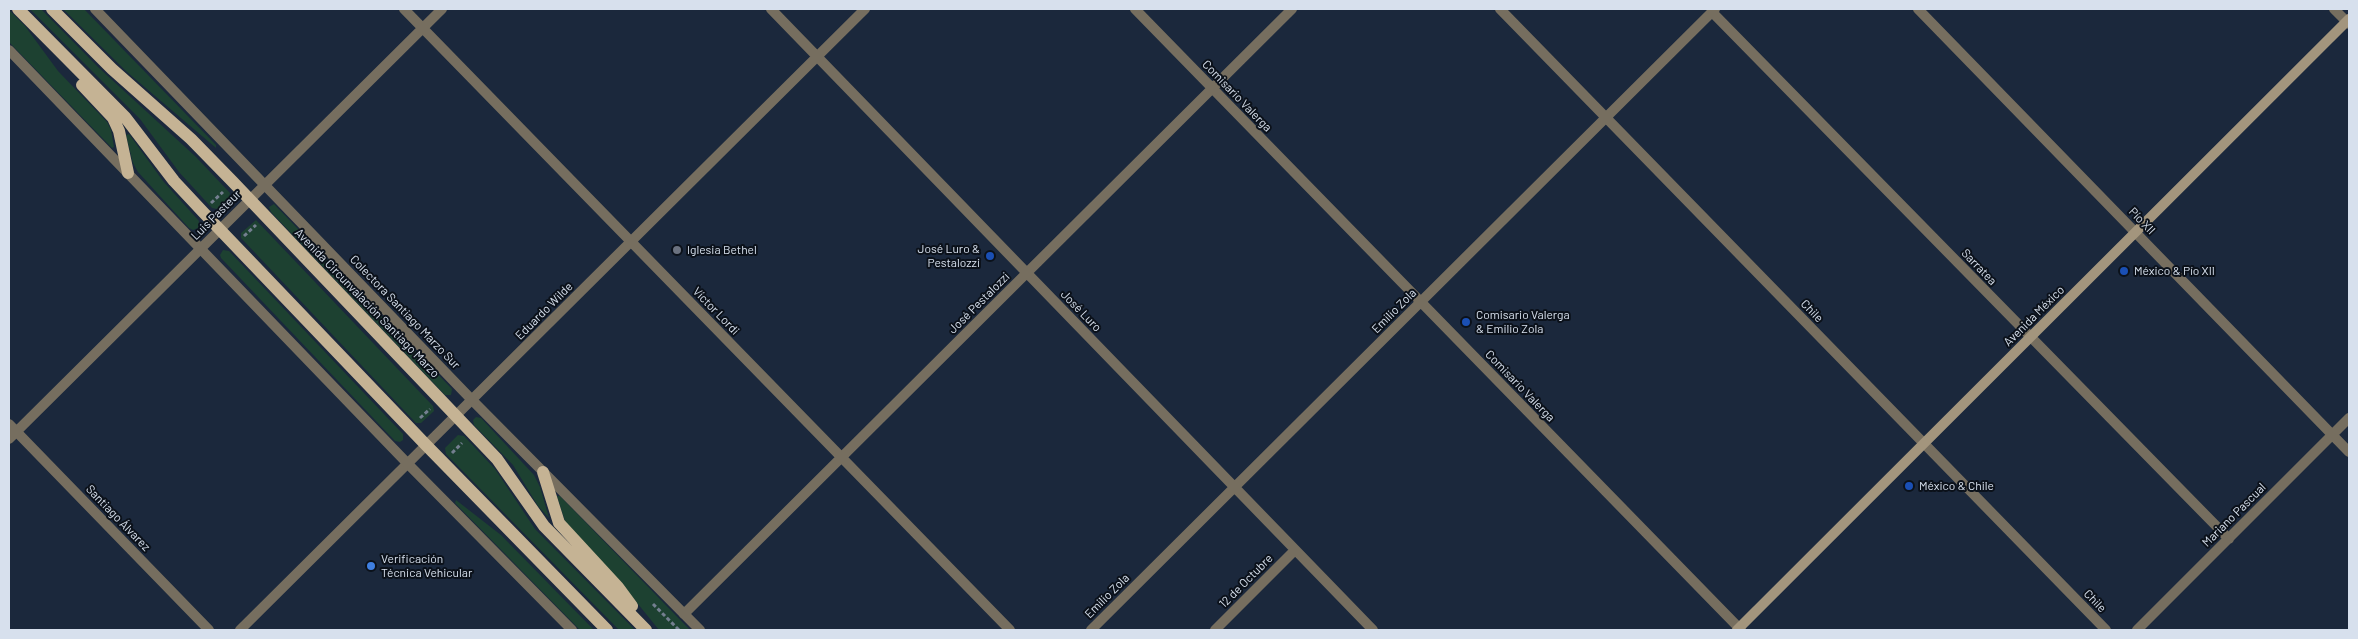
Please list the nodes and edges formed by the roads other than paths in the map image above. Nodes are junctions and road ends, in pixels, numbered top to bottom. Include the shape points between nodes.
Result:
1 (18, 9) edge
2 (52, 9) edge
3 (95, 9) edge
4 (404, 9) edge
5 (442, 9) edge
6 (771, 9) edge
7 (865, 9) edge
8 (1135, 9) edge
9 (1292, 9) edge
10 (1500, 9) edge
11 (1918, 9) edge
12 (2334, 9) edge
13 (1713, 10) edge
14 (31, 21) junction
15 (2348, 22) edge
16 (422, 28) junction
17 (9, 50) edge
18 (818, 56) junction
19 (1212, 88) junction
20 (1606, 118) junction
21 (128, 173) junction
22 (265, 184) junction
23 (250, 200) junction
24 (220, 229) junction
25 (2136, 232) junction
26 (631, 242) junction
27 (201, 248) junction
28 (1027, 273) junction
29 (1420, 302) junction
30 (2031, 337) junction
31 (472, 400) junction
32 (456, 416) junction
33 (2349, 418) edge
34 (11, 431) edge
35 (2333, 434) junction
36 (1924, 444) junction
37 (426, 445) junction
38 (2349, 452) edge
39 (841, 458) junction
40 (407, 463) junction
41 (544, 472) junction
42 (1234, 487) junction
43 (2229, 539) junction
44 (1295, 550) junction
45 (684, 614) junction
46 (209, 630) edge
47 (240, 630) edge
48 (572, 630) edge
49 (607, 630) edge
50 (648, 630) edge
51 (700, 630) edge
52 (1010, 630) edge
53 (1091, 630) edge
54 (1214, 630) edge
55 (1373, 630) edge
56 (1739, 630) edge
57 (2106, 630) edge
58 (2137, 630) edge

1 - 14 main road
2 - 23 main road, Avenida Circunvalación Santiago Marzo via 112,69 195,143
3 - 22 street, Colectora Santiago Marzo Sur
4 - 16 street, Víctor Lordi
5 - 16 street, Luis Pasteur
6 - 18 street, José Luro
7 - 18 street, Eduardo Wilde
8 - 19 street, Comisario Valerga
9 - 19 street, José Pestalozzi
10 - 20 street, Chile
11 - 25 street, Pío XII
12 - 15 street
13 - 20 street, Emilio Zola
13 - 30 street, Sarratea
14 - 21 main road via 64,67 113,118
14 - 24 main road via 125,117 174,181
15 - 25 main road, Avenida México
16 - 22 street, Luis Pasteur
16 - 26 street, Víctor Lordi
17 - 21 street
18 - 26 street, Eduardo Wilde
18 - 28 street, José Luro
19 - 28 street, José Pestalozzi
19 - 29 street, Comisario Valerga
20 - 29 street, Emilio Zola
20 - 36 street, Chile
21 - 27 street
22 - 23 street, Luis Pasteur
22 - 31 street, Colectora Santiago Marzo Sur
23 - 24 street, Luis Pasteur
23 - 32 main road, Avenida Circunvalación Santiago Marzo
24 - 27 street, Luis Pasteur
24 - 37 main road
25 - 30 main road, Avenida México
25 - 35 street, Pío XII
26 - 31 street, Eduardo Wilde
26 - 39 street, Víctor Lordi
27 - 34 street, Luis Pasteur
27 - 40 street
28 - 39 street, José Pestalozzi
28 - 42 street, José Luro
29 - 42 street, Emilio Zola
29 - 56 street, Comisario Valerga
30 - 36 main road, Avenida México
30 - 43 street, Sarratea
31 - 32 street, Eduardo Wilde
31 - 41 street, Colectora Santiago Marzo Sur
32 - 37 street, Eduardo Wilde
32 - 50 main road, Avenida Circunvalación Santiago Marzo via 502,465 544,526
33 - 35 street, Mariano Pascual
34 - 46 street, Santiago Álvarez
35 - 38 street, Pío XII
35 - 43 street, Mariano Pascual
36 - 56 main road, Avenida México
36 - 57 street, Chile
37 - 40 street, Eduardo Wilde
37 - 49 main road
39 - 45 street, José Pestalozzi
39 - 52 street, Víctor Lordi
40 - 47 street, Eduardo Wilde
40 - 48 street
41 - 45 street, Colectora Santiago Marzo Sur
41 - 50 main road via 559,523 620,590
42 - 44 street, José Luro
42 - 53 street, Emilio Zola
43 - 58 street, Mariano Pascual
44 - 54 street, 12 de Octubre
44 - 55 street, José Luro
45 - 51 street, Colectora Santiago Marzo Sur

